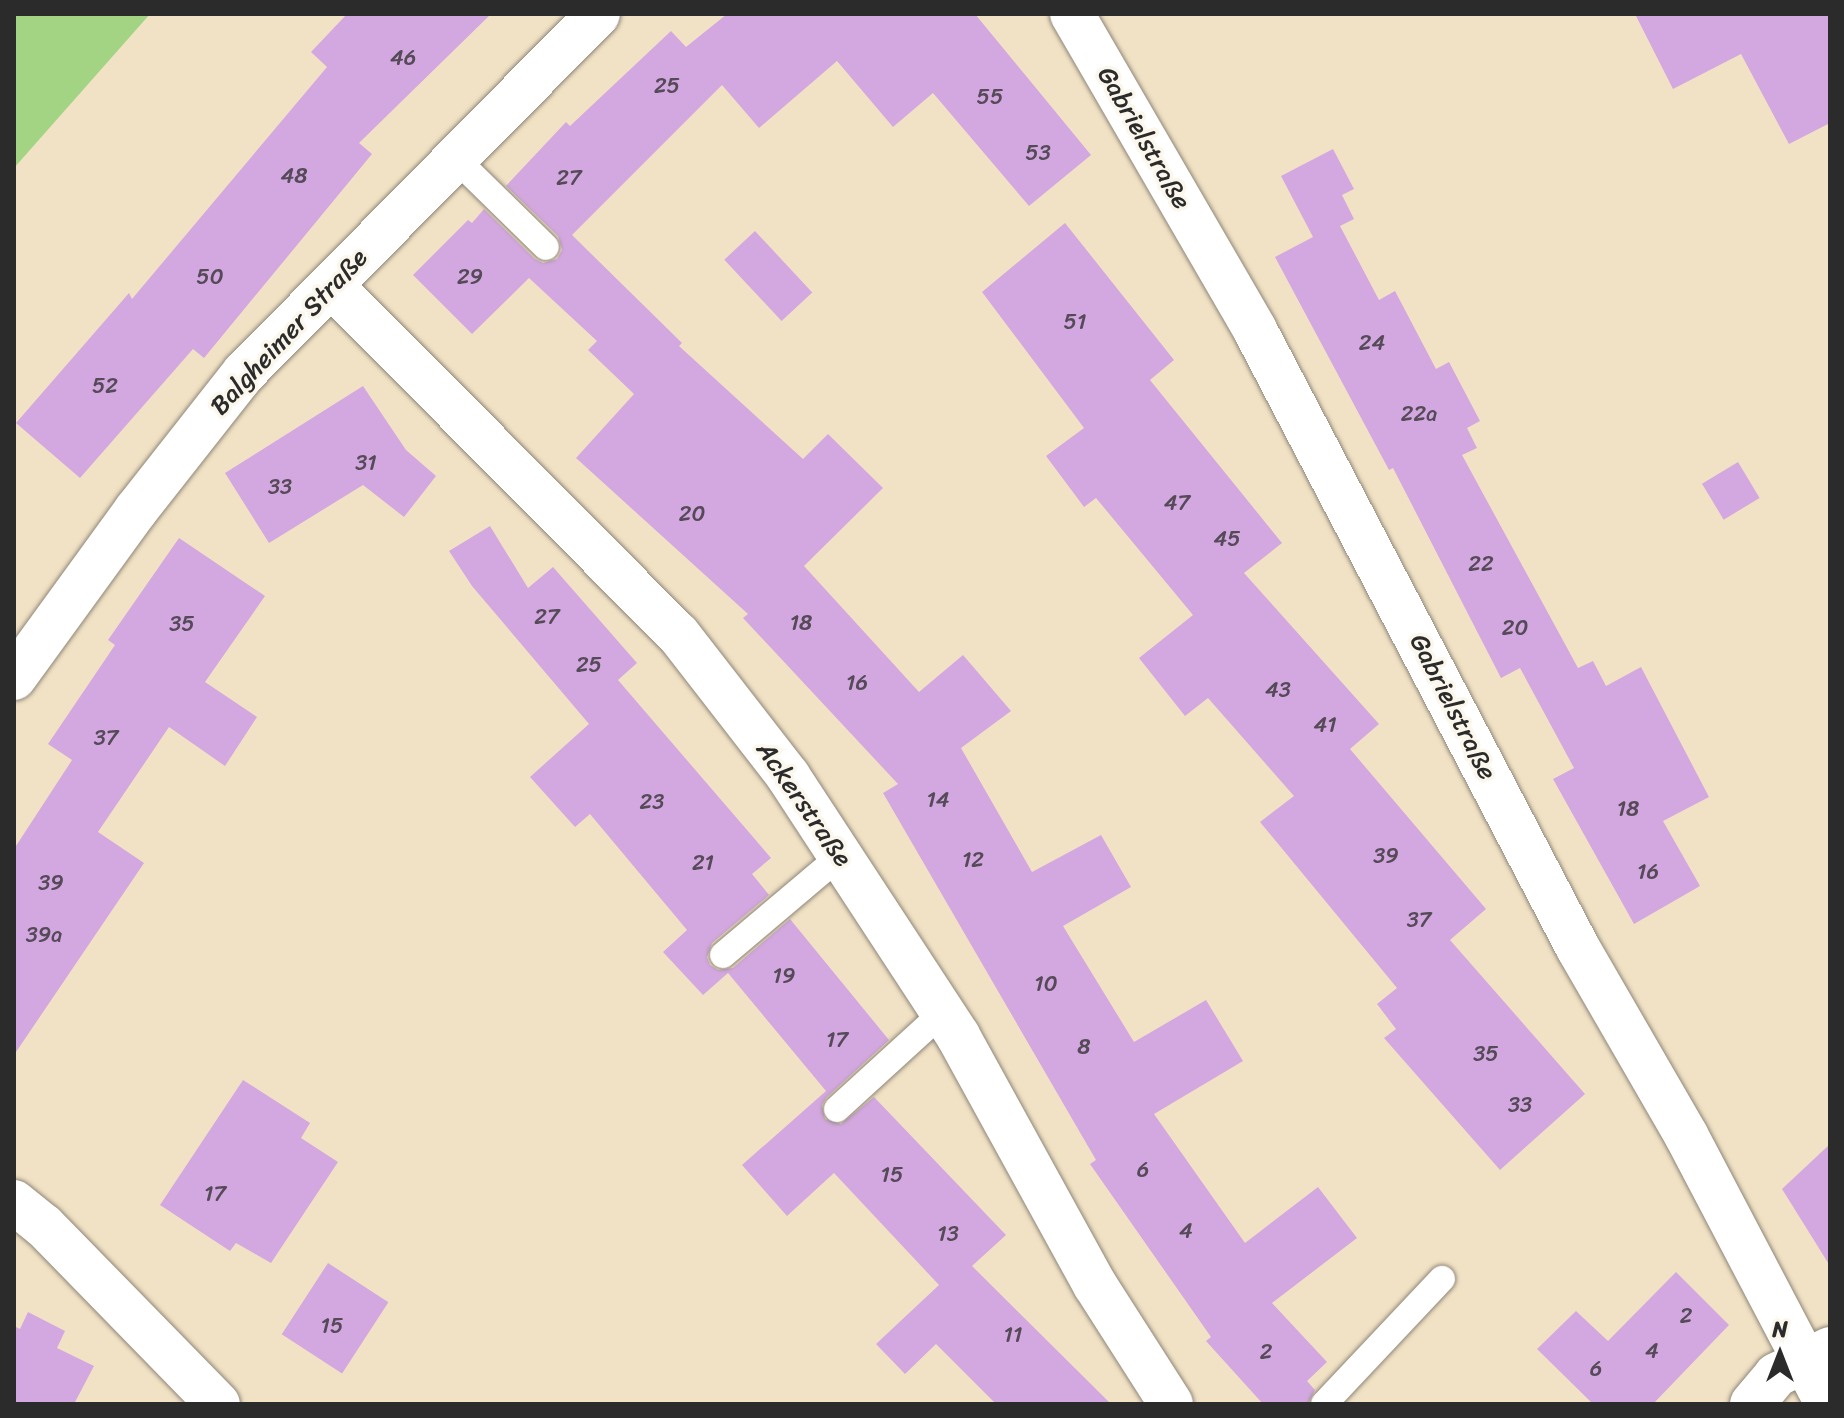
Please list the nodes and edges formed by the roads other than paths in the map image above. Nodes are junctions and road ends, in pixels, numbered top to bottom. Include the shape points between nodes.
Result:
1 (598, 14) edge
2 (1072, 14) edge
3 (455, 158) junction
4 (546, 247) dead end
5 (331, 285) junction
6 (14, 678) edge
7 (840, 856) junction
8 (723, 955) dead end
9 (942, 1013) junction
10 (837, 1109) dead end
11 (14, 1202) edge
12 (1442, 1279) dead end
13 (1816, 1354) edge
14 (218, 1404) edge
15 (1171, 1404) edge
16 (1324, 1404) edge
17 (1752, 1404) edge
18 (1827, 1404) edge

1 - 3 street, Balgheimer Straße
2 - 13 street, Gabrielstraße via 1255,330 1578,948
3 - 4 lane
3 - 5 street, Balgheimer Straße
5 - 6 street, Balgheimer Straße via 244,373
5 - 7 street, Ackerstraße via 678,634 788,776
7 - 8 lane
7 - 9 street, Ackerstraße
9 - 10 lane
9 - 15 street, Ackerstraße via 1095,1285
11 - 14 street via 44,1226
12 - 16 lane
13 - 17 street via 1776,1375
13 - 18 street, Gabrielstraße

